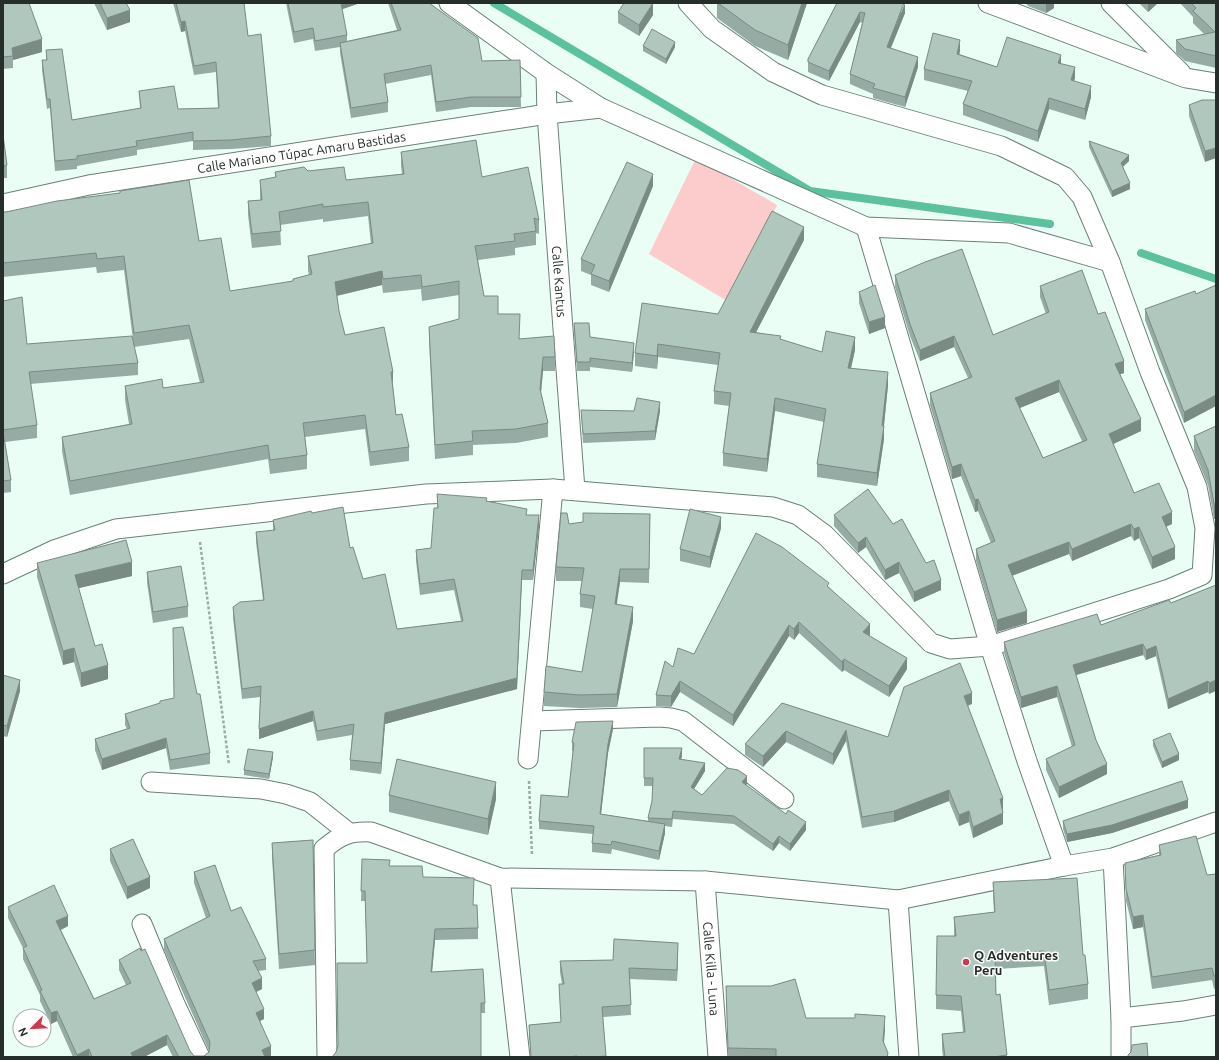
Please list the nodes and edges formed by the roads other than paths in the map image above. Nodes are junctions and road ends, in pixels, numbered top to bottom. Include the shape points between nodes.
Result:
1 (449, 3) edge
2 (688, 3) edge
3 (988, 3) edge
4 (1111, 3) edge
5 (546, 73) junction
6 (1186, 78) junction
7 (1216, 83) edge
8 (602, 108) junction
9 (547, 114) junction
10 (3, 204) edge
11 (866, 227) junction
12 (1110, 262) junction
13 (553, 489) junction
14 (575, 490) junction
15 (1209, 572) edge
16 (3, 574) edge
17 (990, 646) junction
18 (532, 721) junction
19 (528, 759) road end
20 (151, 782) dead end
21 (784, 799) dead end
22 (1216, 822) edge
23 (349, 833) junction
24 (1113, 858) junction
25 (1064, 866) junction
26 (500, 878) junction
27 (704, 881) junction
28 (898, 900) junction
29 (142, 924) dead end
30 (1216, 1005) edge
31 (1121, 1018) junction
32 (200, 1057) edge
33 (327, 1057) edge
34 (520, 1057) edge
35 (718, 1057) edge
36 (909, 1057) edge
37 (1121, 1057) edge

1 - 5 street
2 - 12 street via 712,29 773,72 822,95 1001,146 1065,177 1082,197
3 - 6 street
4 - 6 street
5 - 8 street
5 - 9 street, Calle Kantus
6 - 7 street
8 - 9 street, Calle Mariano Túpac Amaru Bastidas
8 - 11 street
9 - 10 street, Calle Mariano Túpac Amaru Bastidas via 89,185
9 - 14 street, Calle Kantus
11 - 12 street via 1009,233
11 - 17 street
12 - 15 street via 1196,487 1205,528
13 - 14 street
13 - 16 street via 426,494 116,529 54,550
13 - 18 street
14 - 17 street via 773,507 798,515 825,535 931,642 950,649
15 - 17 street via 1169,589
17 - 25 street
18 - 19 street
18 - 21 street via 659,717 683,721
20 - 23 street via 261,789 286,794 310,802
22 - 24 street
23 - 26 street via 371,832
23 - 33 street via 334,840 324,849
24 - 25 street
24 - 31 street
25 - 28 street
26 - 27 street
26 - 34 street
27 - 28 street
27 - 35 street, Calle Killa - Luna
28 - 36 street
29 - 32 street
30 - 31 street
31 - 37 street

